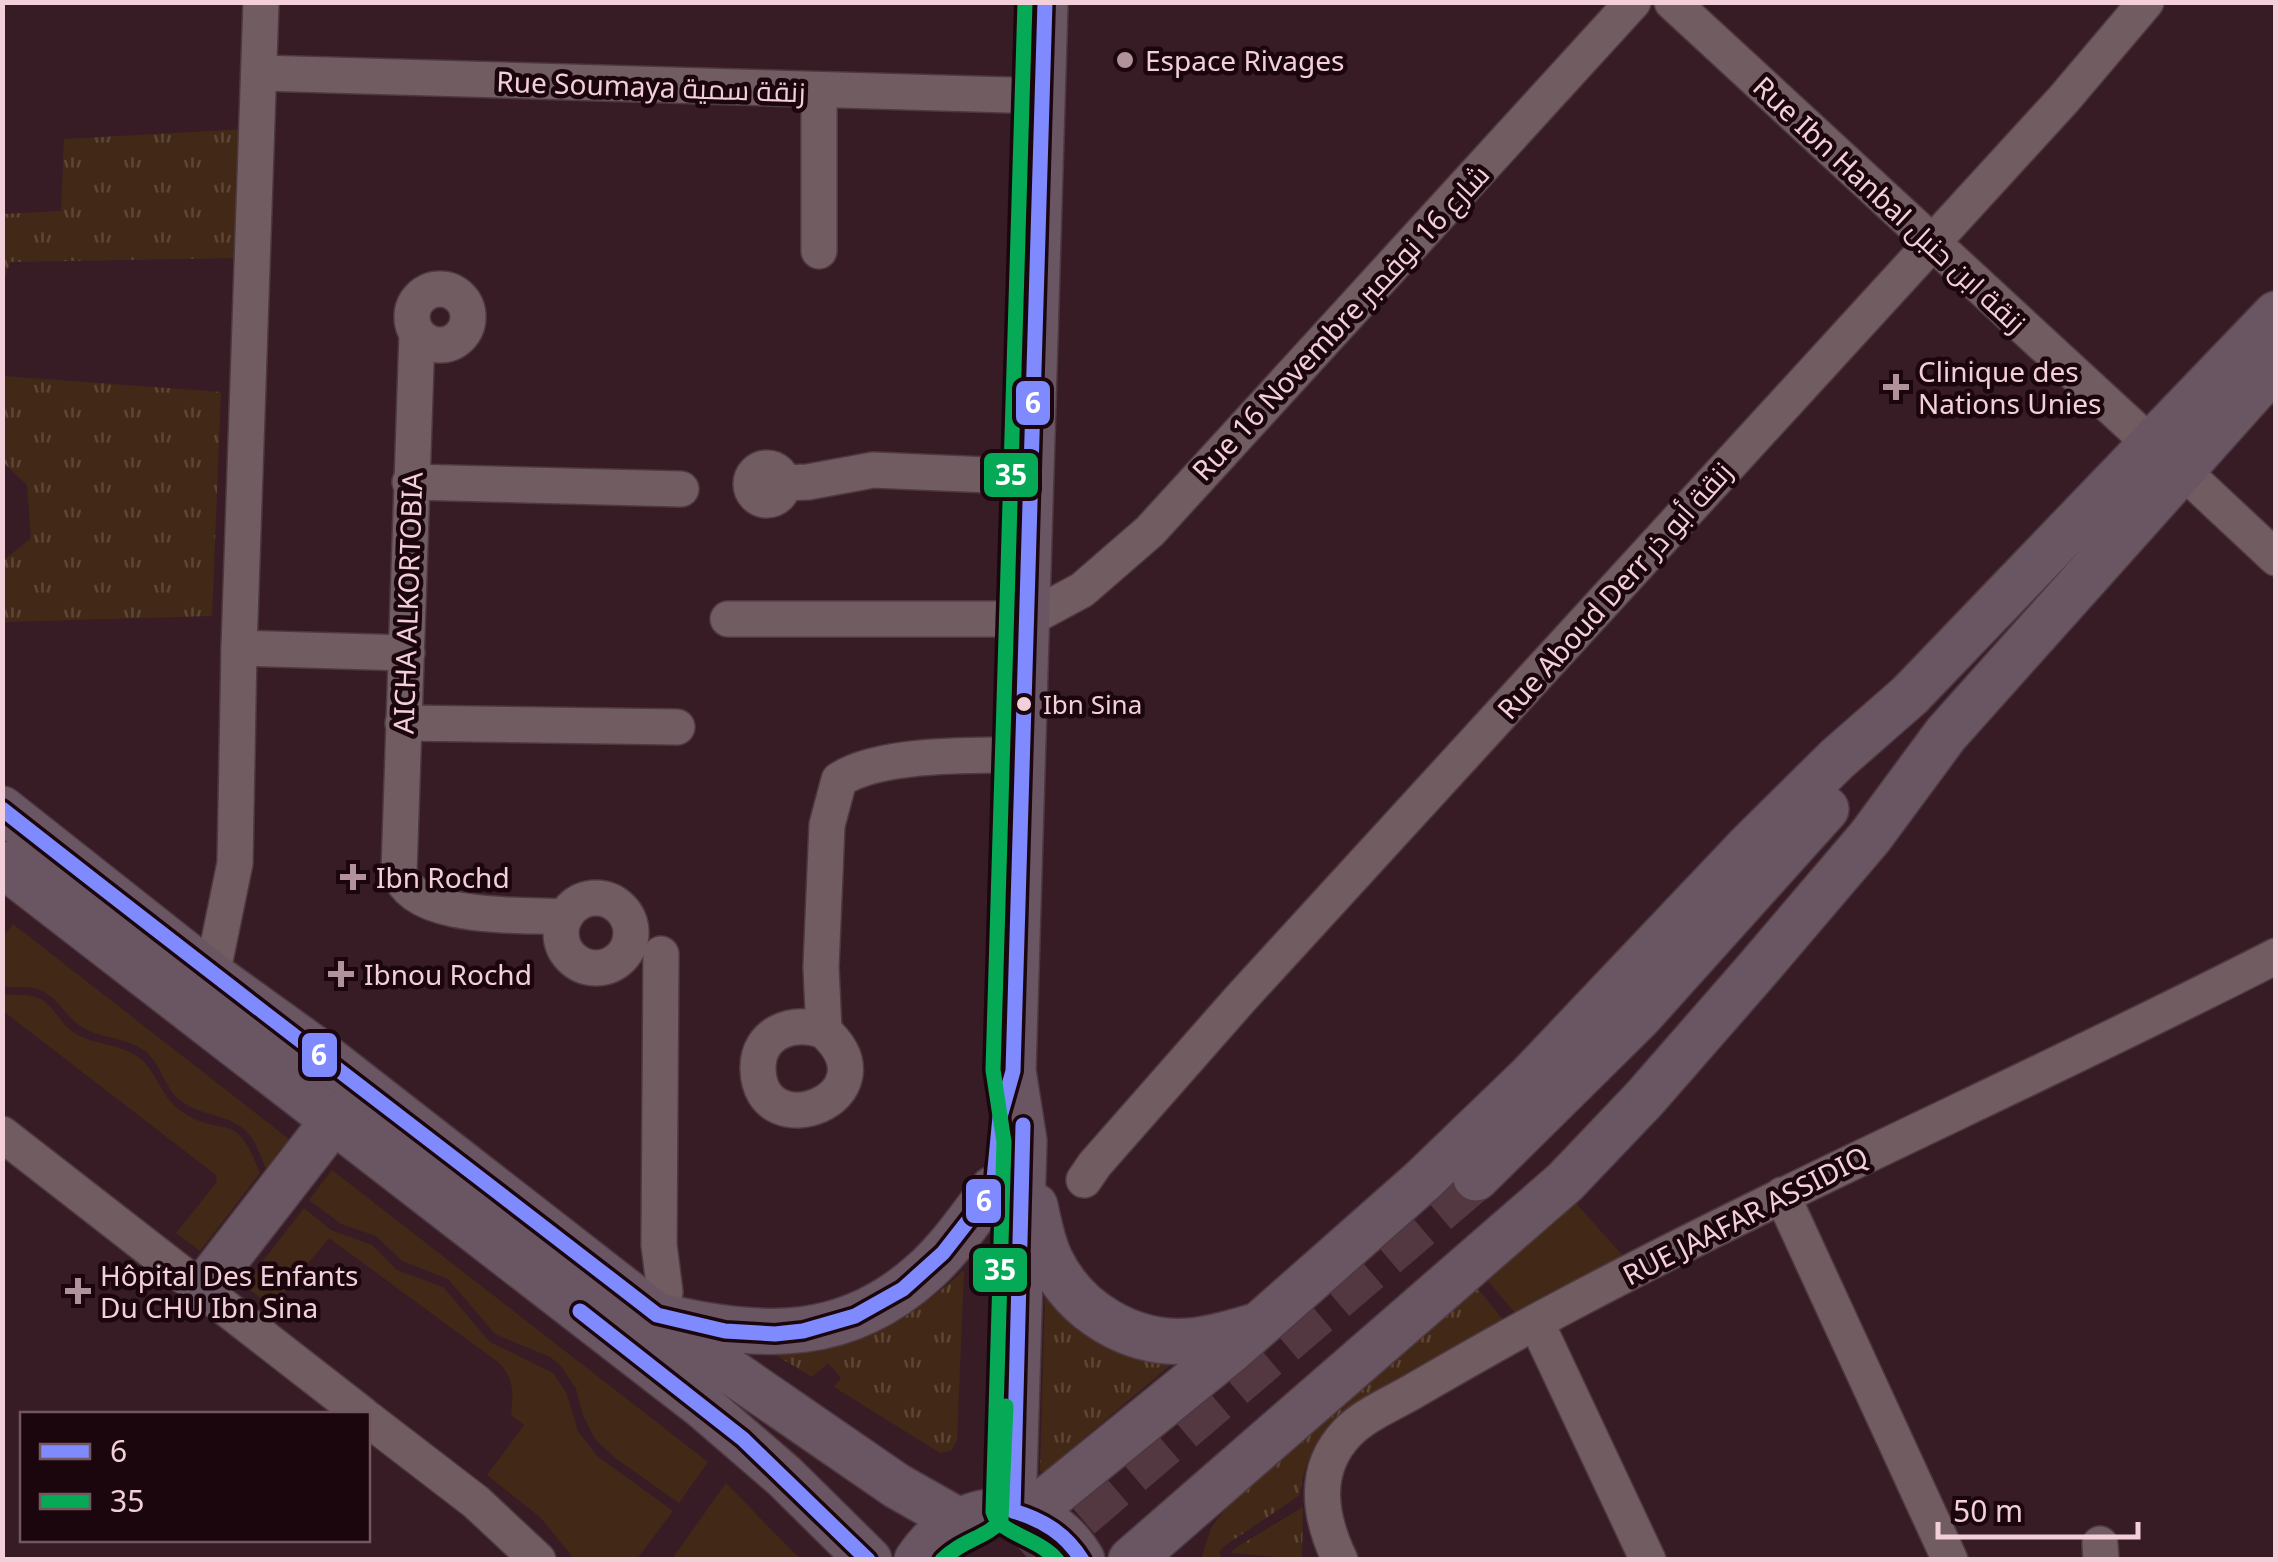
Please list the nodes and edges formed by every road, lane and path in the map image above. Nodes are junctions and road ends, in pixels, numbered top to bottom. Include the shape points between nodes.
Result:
1 (261, 2) edge
2 (1045, 2) edge
3 (1633, 2) edge
4 (1672, 2) edge
5 (2146, 2) edge
6 (259, 73) junction
7 (819, 92) junction
8 (1043, 96) junction
9 (1932, 243) junction
10 (819, 251) dead end
11 (2276, 314) edge
12 (417, 334) dead end
13 (2276, 366) edge
14 (2167, 458) junction
15 (1033, 476) junction
16 (410, 482) junction
17 (783, 483) dead end
18 (681, 488) dead end
19 (2276, 558) edge
20 (728, 618) dead end
21 (1028, 618) junction
22 (239, 648) junction
23 (407, 652) junction
24 (1910, 694) junction
25 (404, 723) junction
26 (677, 727) dead end
27 (1946, 734) junction
28 (1024, 755) junction
29 (2, 808) edge
30 (2, 864) edge
31 (565, 917) dead end
32 (661, 954) dead end
33 (2276, 956) edge
34 (212, 975) junction
35 (824, 1031) dead end
36 (334, 1120) junction
37 (2, 1134) edge
38 (1009, 1176) junction
39 (1084, 1180) dead end
40 (1782, 1195) junction
41 (202, 1290) junction
42 (657, 1316) junction
43 (1536, 1322) junction
44 (1259, 1326) junction
45 (360, 1412) edge
46 (370, 1420) edge
47 (1203, 1496) junction
48 (995, 1515) junction
49 (536, 1559) edge
50 (868, 1560) edge
51 (917, 1560) edge
52 (1082, 1560) edge
53 (1131, 1560) edge
54 (1182, 1560) edge
55 (1340, 1560) edge
56 (1648, 1560) edge
57 (1950, 1560) edge

1 - 6 street
2 - 8 main road
3 - 21 street, Rue 16 Novembre شارع 16 نوفمبر via 1150,532 1082,590
4 - 9 street, Rue Ibn Hanbal زنقة ابن حنبل
5 - 9 street, Rue Aboud Derr زنقة أبو ذر
6 - 7 street, Rue Soumaya زنقة سمية
6 - 22 street
7 - 8 street, Rue Soumaya زنقة سمية
7 - 10 street
8 - 15 main road
9 - 14 street, Rue Ibn Hanbal زنقة ابن حنبل
9 - 39 street, Rue Aboud Derr زنقة أبو ذر
11 - 14 main road
12 - 16 street, AICHA ALKORTOBIA
13 - 14 main road
14 - 19 street, Rue Ibn Hanbal زنقة ابن حنبل
14 - 24 main road
14 - 27 main road
15 - 17 street via 873,470
15 - 21 main road
16 - 18 street
16 - 23 street, AICHA ALKORTOBIA
20 - 21 street
21 - 28 main road
22 - 23 street
22 - 34 street via 235,863
23 - 25 street, AICHA ALKORTOBIA
24 - 27 main road via 1855,774 1485,1190 1561,1140 1649,1050 1846,824
24 - 44 main road via 1738,856 1503,1103
25 - 26 street
25 - 31 street, AICHA ALKORTOBIA via 402,883 429,905
27 - 47 main road via 1788,934 1565,1182
28 - 35 street via 899,762 861,768 839,780 826,826
28 - 38 main road via 1013,1071 1000,1117
29 - 34 main road
30 - 36 main road
32 - 42 street via 664,1292
33 - 40 street, RUE JAAFAR ASSIDIQ
34 - 42 main road
36 - 41 main road
36 - 50 main road via 704,1407
37 - 41 street
38 - 42 main road via 924,1272 855,1316 775,1334
38 - 44 main road via 1073,1294 1106,1321 1166,1341
38 - 48 main road
40 - 43 street, RUE JAAFAR ASSIDIQ
40 - 57 street
41 - 45 street
42 - 48 main road via 897,1486
43 - 55 street, RUE JAAFAR ASSIDIQ via 1346,1434 1321,1489 1324,1522
43 - 56 street
44 - 48 main road
46 - 49 street via 476,1502
47 - 53 main road
47 - 54 main road
48 - 51 main road via 941,1531
48 - 52 main road via 1055,1528

